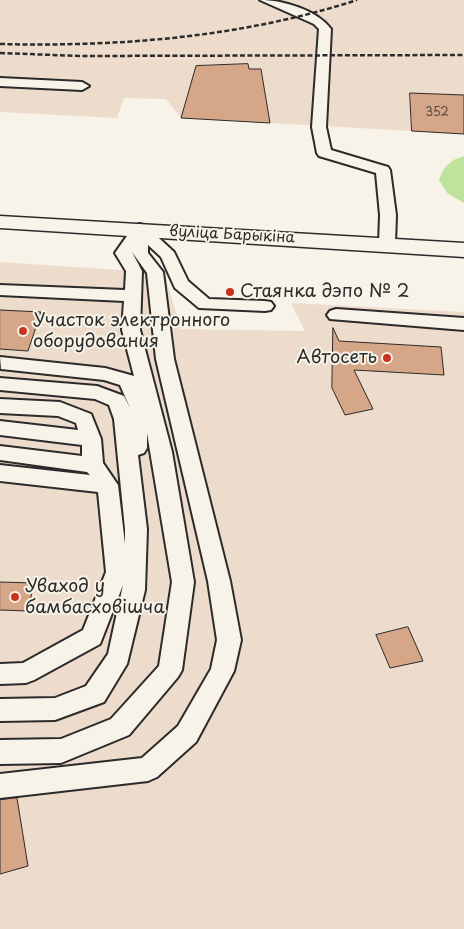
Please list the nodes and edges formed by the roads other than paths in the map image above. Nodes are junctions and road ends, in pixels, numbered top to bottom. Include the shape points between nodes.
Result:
1 (266, 0) edge
2 (0, 82) edge
3 (82, 86) dead end
4 (0, 222) edge
5 (140, 229) junction
6 (387, 244) junction
7 (464, 250) edge
8 (0, 290) edge
9 (134, 296) junction
10 (265, 306) dead end
11 (336, 315) dead end
12 (464, 324) edge
13 (1, 363) edge
14 (0, 384) edge
15 (0, 406) edge
16 (0, 428) edge
17 (91, 439) junction
18 (0, 453) edge
19 (93, 465) junction
20 (0, 473) edge
21 (108, 485) junction
22 (134, 500) junction
23 (0, 674) edge
24 (0, 710) edge
25 (0, 752) edge
26 (0, 786) edge

1 - 6 lane via 318,21 325,29 319,127 324,153 383,170 388,215
2 - 3 lane
4 - 5 main road, вуліца Барыкіна
5 - 6 main road, вуліца Барыкіна
5 - 9 lane via 123,253 134,271
5 - 10 lane via 168,255 181,284 205,304
5 - 26 lane via 140,254 155,272 165,359 219,581 229,640 222,671 187,734 148,769
6 - 7 main road, вуліца Барыкіна
8 - 9 lane
9 - 25 lane via 132,330 162,452 183,582 170,670 120,727 61,751
11 - 12 lane
13 - 22 lane via 105,374 128,381 139,408
14 - 22 lane via 97,393 117,402 124,419
15 - 17 lane via 60,409 84,419
16 - 17 lane
17 - 19 lane
18 - 19 lane
19 - 21 lane
20 - 21 lane
21 - 23 lane via 117,572 92,637 26,674
22 - 24 lane via 134,590 118,657 95,694 55,709

